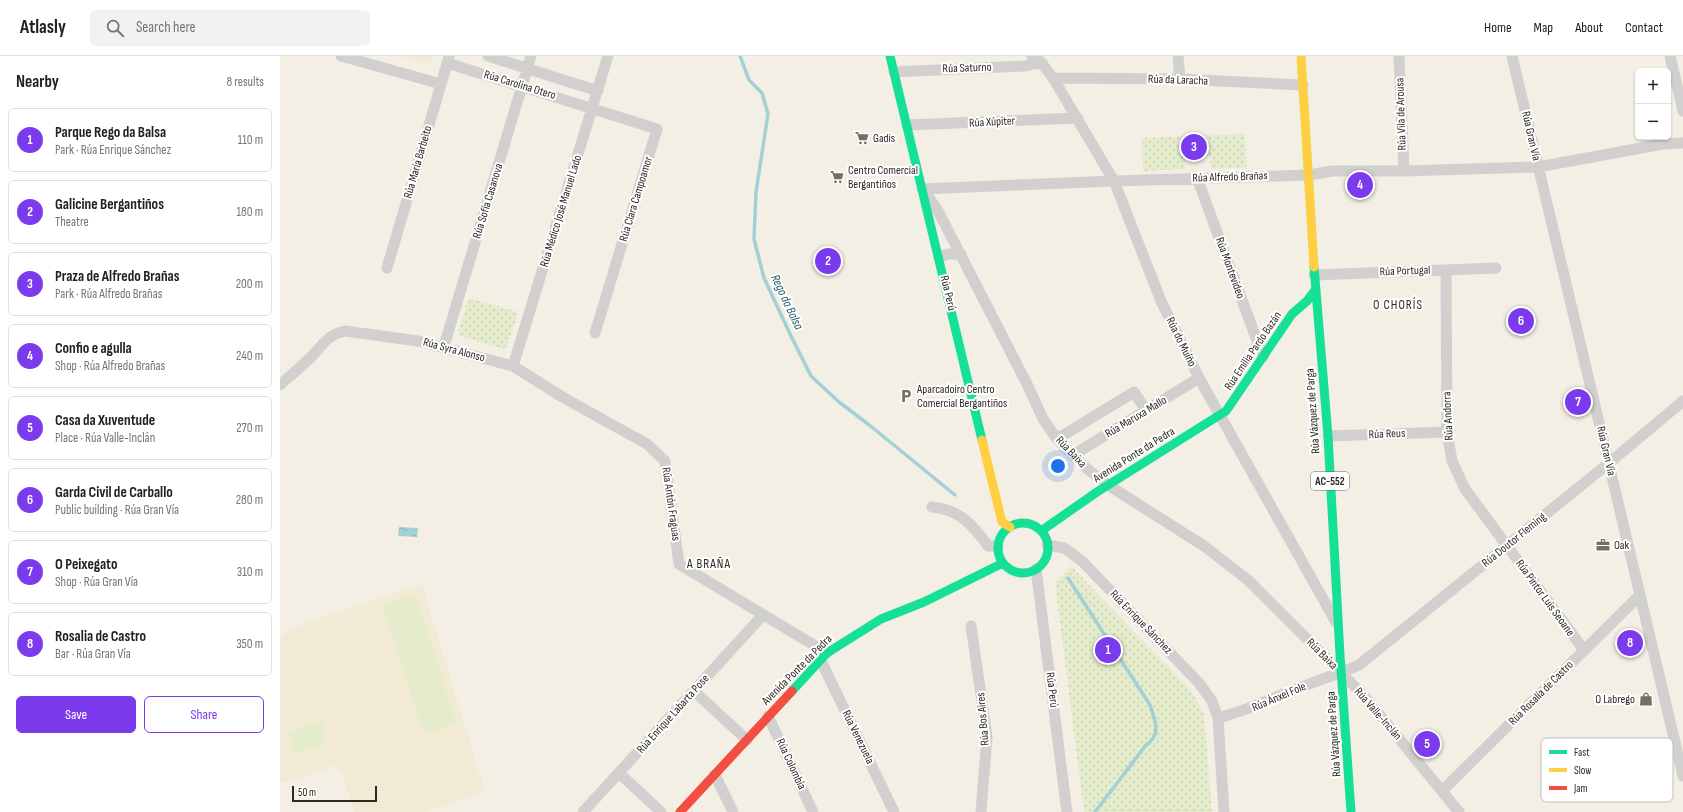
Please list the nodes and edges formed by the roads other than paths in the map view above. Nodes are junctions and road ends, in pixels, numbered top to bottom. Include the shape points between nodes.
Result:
1 (341, 56) edge
2 (488, 56) edge
3 (531, 56) edge
4 (608, 56) edge
5 (890, 56) edge
6 (1178, 56) edge
7 (1301, 56) edge
8 (1399, 56) edge
9 (1512, 56) edge
10 (1670, 56) edge
11 (1038, 58) edge
12 (448, 59) edge
13 (527, 68) junction
14 (894, 72) junction
15 (1053, 78) junction
16 (1180, 79) junction
17 (441, 84) junction
18 (1303, 85) junction
19 (522, 86) junction
20 (598, 90) junction
21 (594, 108) junction
22 (1683, 111) edge
23 (1078, 118) junction
24 (907, 126) junction
25 (1683, 142) edge
26 (1683, 147) edge
27 (1538, 167) junction
28 (1404, 171) junction
29 (1309, 175) junction
30 (1197, 178) junction
31 (1114, 181) junction
32 (922, 189) junction
33 (1312, 248) junction
34 (960, 254) junction
35 (939, 257) junction
36 (387, 268) dead end
37 (1496, 268) dead end
38 (1446, 270) junction
39 (1314, 275) junction
40 (1316, 289) junction
41 (1306, 301) junction
42 (1317, 309) junction
43 (595, 333) dead end
44 (444, 346) junction
45 (1263, 357) junction
46 (513, 366) junction
47 (1199, 378) junction
48 (280, 385) edge
49 (564, 398) joint
50 (1683, 401) edge
51 (1146, 410) junction
52 (1220, 415) junction
53 (1447, 432) junction
54 (1328, 436) junction
55 (1057, 438) junction
56 (1073, 455) junction
57 (1609, 463) junction
58 (1108, 485) junction
59 (932, 507) dead end
60 (1062, 516) junction
61 (1010, 526) junction
62 (1041, 531) junction
63 (1047, 542) junction
64 (998, 546) junction
65 (1507, 546) junction
66 (1003, 563) junction
67 (1036, 569) junction
68 (1640, 596) junction
69 (763, 615) junction
70 (971, 626) dead end
71 (1338, 627) junction
72 (1584, 650) junction
73 (824, 657) junction
74 (1341, 674) junction
75 (694, 690) junction
76 (768, 716) junction
77 (1218, 718) junction
78 (747, 740) junction
79 (619, 773) junction
80 (715, 775) junction
81 (1683, 776) edge
82 (1442, 791) junction
83 (583, 812) edge
84 (661, 812) edge
85 (680, 812) edge
86 (733, 812) edge
87 (813, 812) edge
88 (894, 812) edge
89 (981, 812) edge
90 (1068, 812) edge
91 (1224, 812) edge
92 (1351, 812) edge
93 (1459, 812) edge

1 - 17 street
2 - 13 street, Rúa Carolina Otero
3 - 13 street, Rúa Sofía Casanova
4 - 20 street, Rúa Médico José Manuel Lado
5 - 14 main road, Rúa Perú
6 - 16 street
7 - 18 main road, Rúa Vázquez de Parga / AC-552
8 - 28 street, Rúa Vila de Arousa
9 - 27 street, Rúa Gran Vía
10 - 22 street
11 - 14 street, Rúa Saturno via 1024,66
11 - 15 street, Rúa do Muíño
12 - 17 street, Rúa María Barbeito
12 - 19 street, Rúa Carolina Otero
13 - 19 street, Rúa Sofía Casanova
13 - 20 street, Rúa Carolina Otero
14 - 24 main road, Rúa Perú
15 - 16 street, Rúa da Laracha
15 - 23 street, Rúa do Muíño
16 - 18 street, Rúa da Laracha
17 - 36 street, Rúa María Barbeito
18 - 29 main road, Rúa Vázquez de Parga / AC-552
19 - 21 street, Rúa Carolina Otero
19 - 44 street, Rúa Sofía Casanova
20 - 21 street, Rúa Médico José Manuel Lado
21 - 43 street, Rúa Clara Campoamor via 657,129
21 - 46 street, Rúa Médico José Manuel Lado
23 - 24 street, Rúa Xúpiter
23 - 31 street, Rúa do Muíño
24 - 32 main road, Rúa Perú
25 - 26 street
25 - 27 street, Rúa Alfredo Brañas
27 - 28 street, Rúa Alfredo Brañas
27 - 57 street, Rúa Gran Vía
28 - 29 street, Rúa Alfredo Brañas via 1332,171
29 - 30 street, Rúa Alfredo Brañas
29 - 33 main road, Rúa Vázquez de Parga / AC-552
30 - 31 street, Rúa Alfredo Brañas
30 - 45 street, Rúa Montevideo
31 - 32 street, Rúa Alfredo Brañas
31 - 47 street, Rúa do Muíño via 1161,301
32 - 34 street, Rúa Baixa via 937,209
32 - 35 main road, Rúa Perú
33 - 39 main road, Rúa Vázquez de Parga / AC-552
33 - 41 main road via 1306,260
34 - 35 street
34 - 55 street, Rúa Baixa via 1043,418
35 - 61 main road, Rúa Perú via 1002,522
37 - 38 street, Rúa Portugal
38 - 39 street, Rúa Portugal
38 - 53 street, Rúa Andorra
39 - 40 main road, Rúa Vázquez de Parga / AC-552
40 - 41 main road, Rúa Emilia Pardo Bazán
40 - 42 main road, Rúa Vázquez de Parga / AC-552
41 - 42 main road
41 - 45 main road, Rúa Emilia Pardo Bazán via 1292,314
42 - 54 main road, Rúa Vázquez de Parga / AC-552
44 - 46 street, Rúa Syra Alonso
44 - 48 street, Rúa Syra Alonso via 345,331 325,340 311,357
45 - 52 main road, Rúa Emilia Pardo Bazán via 1231,406
46 - 49 street, Rúa Syra Alonso
47 - 51 street, Rúa Maruxa Mallo
47 - 52 street, Rúa do Muíño
49 - 69 street, Rúa Antón Fraguas via 647,444 664,461 679,564
50 - 57 street, Rúa Doutor Fleming
51 - 55 street via 1134,392
51 - 56 street, Rúa Maruxa Mallo
52 - 58 main road, Avenida Ponte da Pedra
52 - 71 street, Rúa do Muíño
53 - 54 street, Rúa Reus
53 - 65 street, Rúa Andorra via 1452,461 1465,489
54 - 71 main road, Rúa Vázquez de Parga / AC-552
55 - 56 street, Rúa Baixa
56 - 58 street, Rúa Baixa
57 - 65 street, Rúa Doutor Fleming
57 - 68 street, Rúa Gran Vía
58 - 60 main road, Avenida Ponte da Pedra
58 - 74 street, Rúa Baixa via 1204,546 1248,580
59 - 64 street via 944,508 955,513 971,524 988,546
60 - 62 main road, Avenida Ponte da Pedra
60 - 63 main road, Avenida Ponte da Pedra
61 - 62 main road via 1023,523
61 - 64 main road via 1000,538
62 - 63 main road
63 - 67 main road via 1045,558
63 - 77 street, Rúa Enrique Sánchez via 1064,548 1082,561 1199,683 1212,701
64 - 66 main road
65 - 72 street, Rúa Pintor Luis Seoane
65 - 74 street, Rúa Doutor Fleming via 1359,665
66 - 67 main road via 1008,568 1022,573
66 - 73 main road, Avenida Ponte da Pedra via 924,602 881,619
67 - 90 street, Rúa Perú
68 - 72 street, Rúa Rosalía de Castro
68 - 81 street, Rúa Gran Vía
69 - 73 street, Rúa Antón Fraguas
69 - 75 street, Rúa Enrique Labarta Pose
70 - 89 street, Rúa Bos Aires via 987,737
71 - 74 main road, Rúa Vázquez de Parga / AC-552
72 - 82 street, Rúa Rosalía de Castro
73 - 76 main road, Avenida Ponte da Pedra
73 - 88 street, Rúa Venezuela
74 - 77 street, Rúa Ánxel Fole via 1307,685 1243,712
74 - 82 street, Rúa Valle-Inclán via 1365,698
74 - 92 main road, Rúa Vázquez de Parga / AC-552
75 - 78 street
75 - 79 street, Rúa Enrique Labarta Pose
76 - 78 main road, Avenida Ponte da Pedra
76 - 87 street, Rúa Colombia
77 - 91 street, Rúa Enrique Sánchez
78 - 80 main road, Avenida Ponte da Pedra
79 - 83 street, Rúa Enrique Labarta Pose
79 - 84 street
80 - 85 main road, Avenida Ponte da Pedra
80 - 86 street
82 - 93 street, Rúa Valle-Inclán

